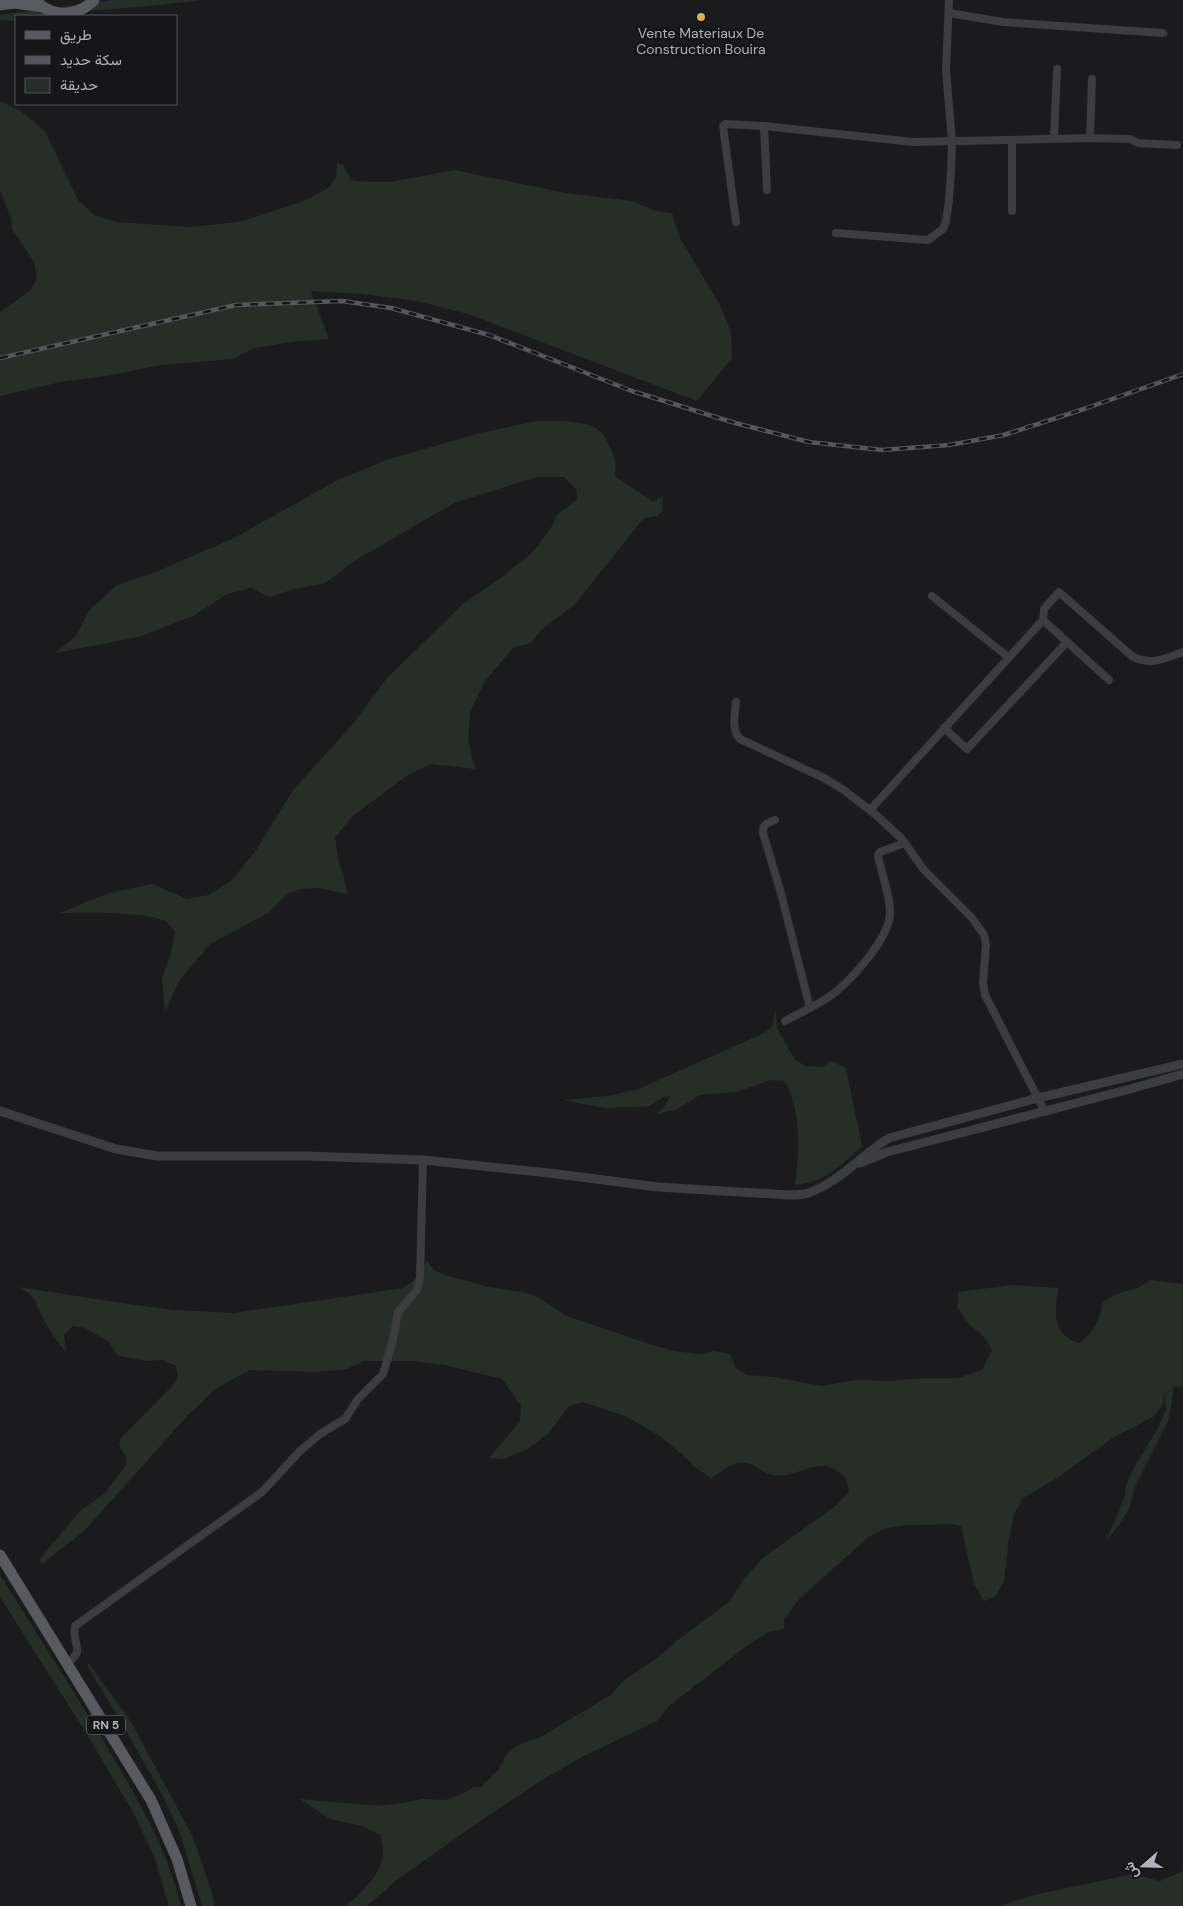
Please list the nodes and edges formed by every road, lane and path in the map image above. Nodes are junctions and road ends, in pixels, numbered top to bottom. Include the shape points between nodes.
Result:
1 (94, 0) edge
2 (950, 0) edge
3 (39, 4) edge
4 (0, 5) edge
5 (949, 13) junction
6 (1163, 33) dead end
7 (1057, 69) dead end
8 (1092, 79) dead end
9 (764, 126) junction
10 (1054, 138) junction
11 (1090, 138) junction
12 (1012, 140) junction
13 (952, 142) junction
14 (1177, 144) dead end
15 (767, 190) dead end
16 (1012, 211) dead end
17 (736, 222) dead end
18 (836, 232) dead end
19 (932, 596) dead end
20 (1043, 620) junction
21 (1067, 642) junction
22 (1183, 652) edge
23 (1008, 657) junction
24 (1109, 680) dead end
25 (736, 702) dead end
26 (944, 728) junction
27 (870, 810) junction
28 (775, 820) dead end
29 (905, 843) junction
30 (810, 1008) junction
31 (785, 1021) dead end
32 (1183, 1064) edge
33 (1183, 1074) edge
34 (1038, 1098) junction
35 (1022, 1102) junction
36 (0, 1111) edge
37 (1045, 1112) junction
38 (1026, 1117) junction
39 (423, 1160) junction
40 (856, 1165) junction
41 (0, 1555) edge
42 (67, 1663) junction
43 (191, 1906) edge

1 - 3 main road via 82,10 66,14
2 - 5 street
3 - 4 main road
5 - 6 street via 1003,22
5 - 13 street via 946,70
7 - 10 street
8 - 11 street
9 - 13 street via 896,141
9 - 15 street
9 - 17 street via 723,126
10 - 11 street
10 - 12 street
11 - 14 street via 1130,139 1138,144
12 - 13 street
12 - 16 street
13 - 18 street via 946,221 937,235 928,240
19 - 23 street
20 - 21 street
20 - 22 street via 1044,610 1059,592 1141,661 1164,660
20 - 23 street
21 - 24 street
21 - 26 street via 967,749
23 - 26 street
25 - 27 street via 734,730 740,739 826,780
26 - 27 street
27 - 29 street
28 - 30 street via 762,828
29 - 30 street via 878,855 890,907 888,922 879,942 846,983
29 - 34 street via 924,870 972,918 984,935 982,983 986,996
30 - 31 street
32 - 34 street
33 - 37 street
34 - 35 street
34 - 37 street
35 - 38 street
35 - 40 street via 889,1138 875,1146
36 - 39 street via 116,1148 157,1156
37 - 38 street
38 - 40 street via 887,1152
39 - 40 street via 658,1187 789,1195 807,1194
39 - 42 street via 420,1277 417,1290 398,1312 394,1340 383,1374 358,1399 344,1419 300,1451 262,1492 75,1626 77,1656
41 - 42 main road, RN 5
42 - 43 main road, RN 5 via 151,1800 177,1859

